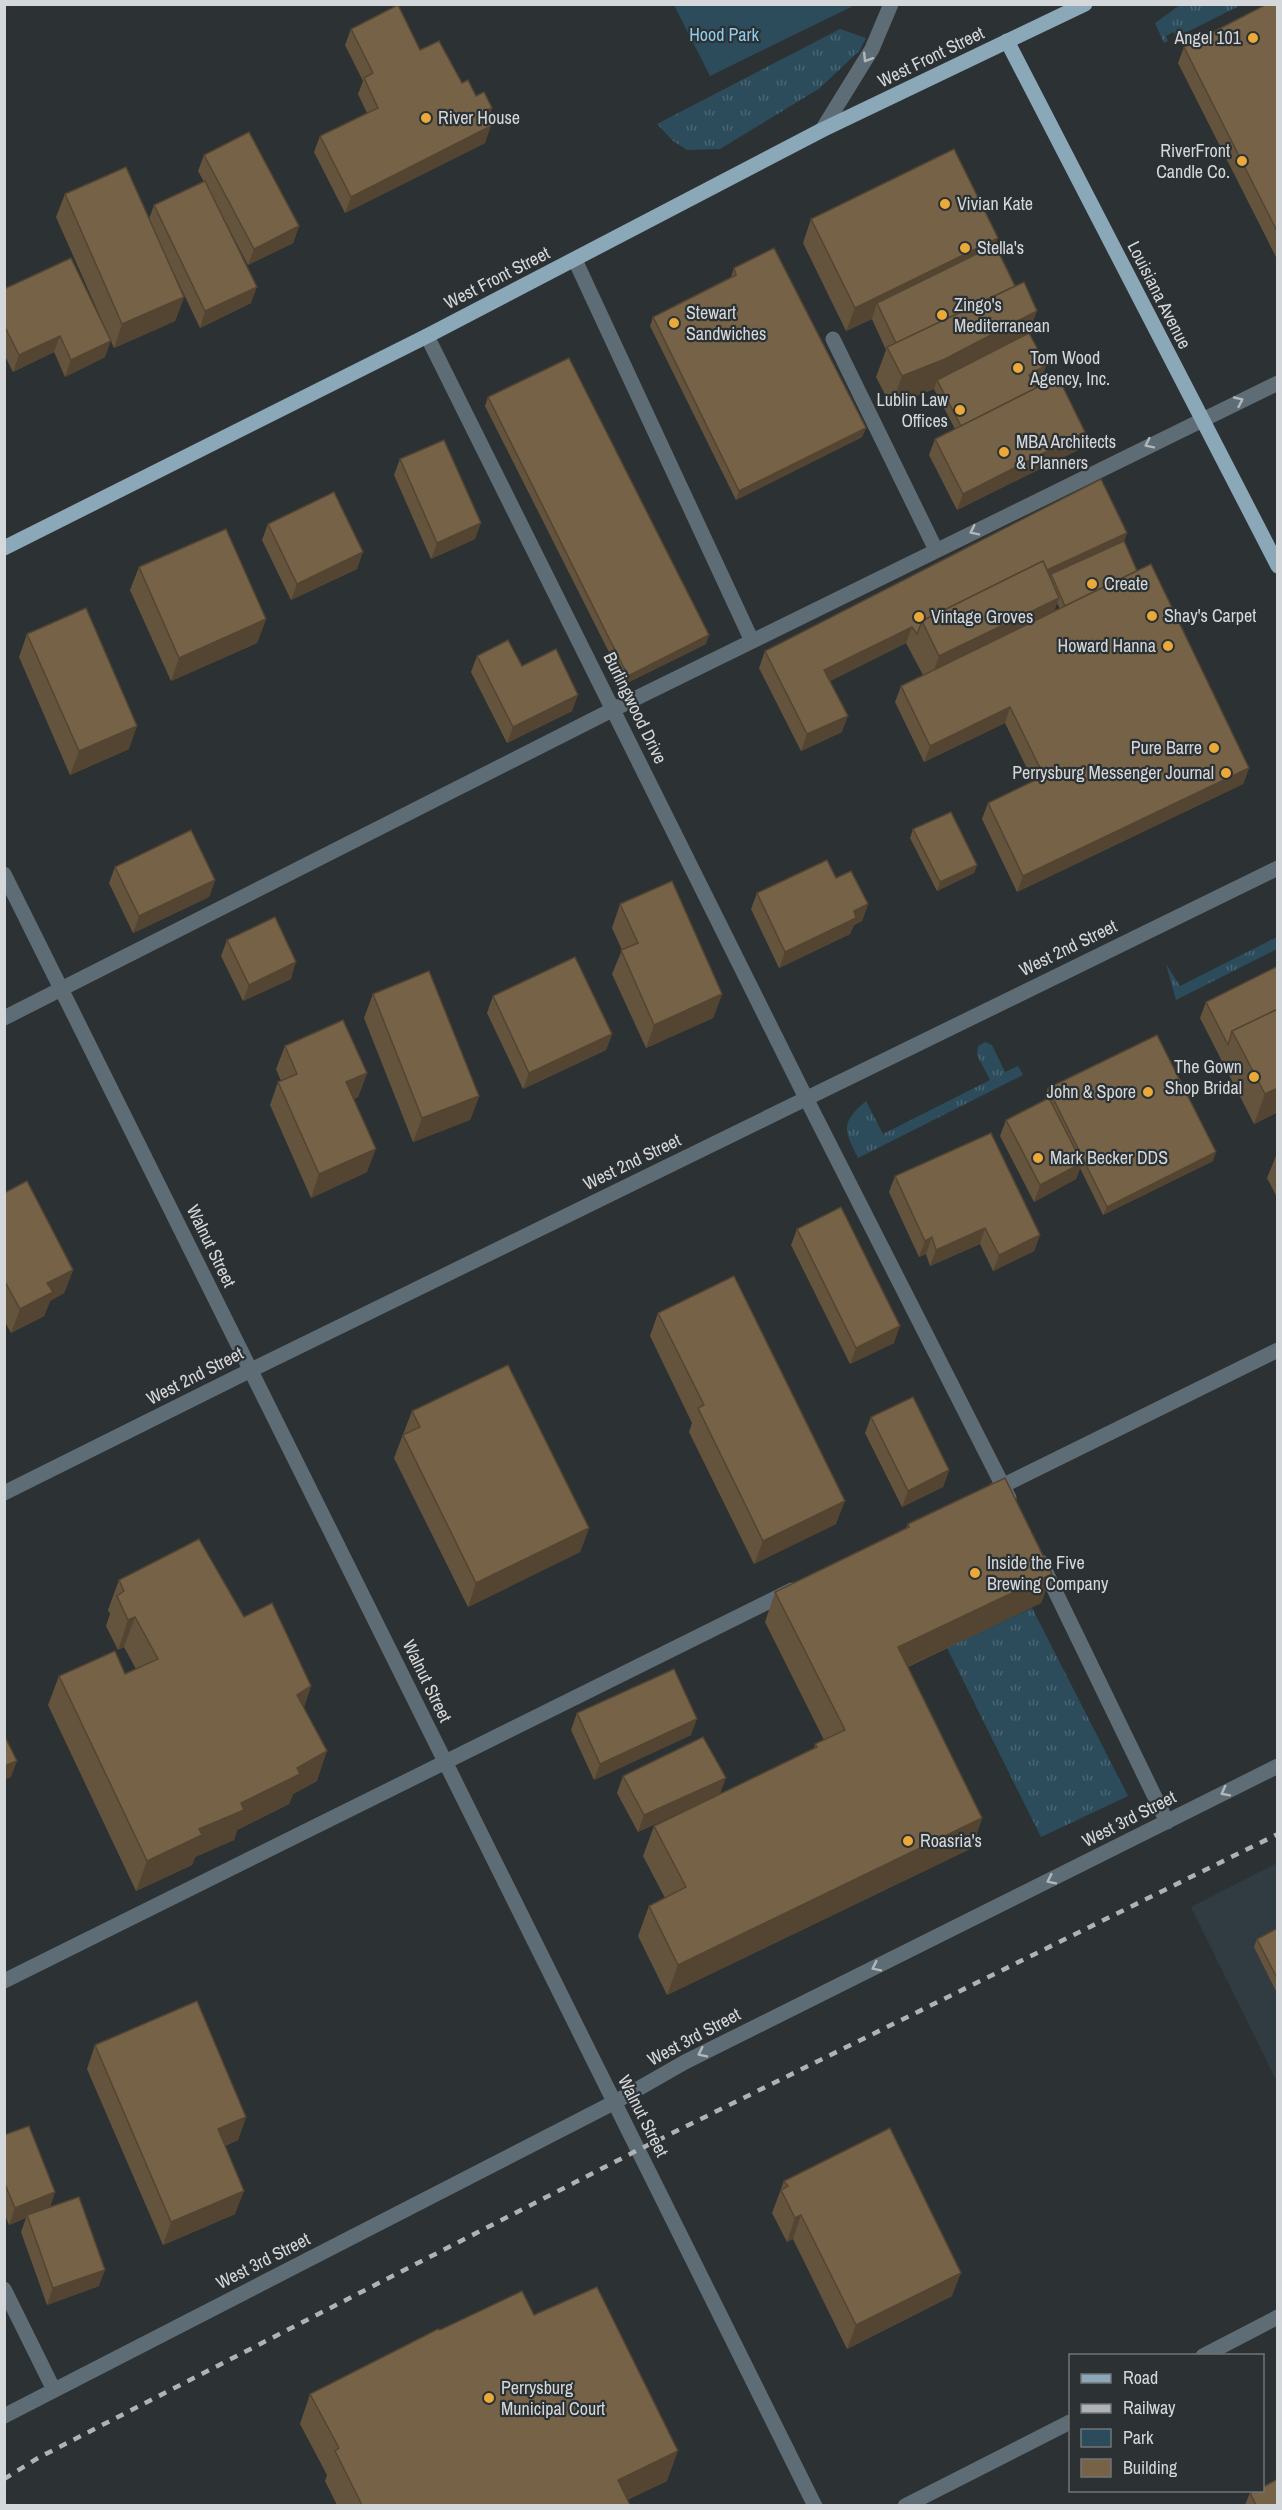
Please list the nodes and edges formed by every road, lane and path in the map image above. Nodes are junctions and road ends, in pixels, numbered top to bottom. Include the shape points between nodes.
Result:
1 (891, 4) edge
2 (1084, 4) edge
3 (1007, 42) junction
4 (822, 130) junction
5 (575, 260) junction
6 (427, 336) junction
7 (833, 339) dead end
8 (1278, 383) edge
9 (1201, 418) junction
10 (4, 548) edge
11 (936, 550) junction
12 (1278, 566) edge
13 (752, 641) junction
14 (614, 709) junction
15 (1278, 868) edge
16 (4, 874) edge
17 (62, 990) junction
18 (4, 1018) edge
19 (806, 1098) junction
20 (1278, 1350) edge
21 (251, 1370) junction
22 (1003, 1485) junction
23 (4, 1493) edge
24 (981, 1496) edge
25 (1013, 1506) edge
26 (1034, 1549) edge
27 (809, 1581) edge
28 (445, 1761) junction
29 (1278, 1766) edge
30 (1167, 1822) junction
31 (4, 1981) edge
32 (615, 2102) junction
33 (4, 2289) edge
34 (1278, 2317) edge
35 (1205, 2354) edge
36 (54, 2390) junction
37 (4, 2416) edge
38 (1069, 2423) edge
39 (815, 2505) edge
40 (905, 2505) edge

1 -> 4 street via 872,49
2 - 3 main road, West Front Street
3 - 4 main road, West Front Street
3 - 9 main road, Louisiana Avenue
4 - 5 main road, West Front Street
5 - 6 main road, West Front Street
5 - 13 street
6 - 10 main road, West Front Street
6 - 14 street, Burlingwood Drive
7 - 11 street
9 -> 8 street
9 -> 11 street
9 - 12 main road, Louisiana Avenue
11 - 13 street
13 - 14 street
14 - 17 street
14 - 19 street, Burlingwood Drive
15 - 19 street, West 2nd Street
16 - 17 street, Walnut Street
17 - 18 street
17 - 21 street, Walnut Street
19 - 21 street, West 2nd Street
19 - 22 street, Burlingwood Drive
20 - 22 street
21 - 23 street, West 2nd Street
21 - 28 street, Walnut Street
22 - 24 street
22 - 25 street, Burlingwood Drive
26 - 30 street
27 - 28 street
28 - 31 street
28 - 32 street, Walnut Street
29 -> 30 street, West 3rd Street
30 -> 32 street, West 3rd Street via 685,2062
32 - 36 street, West 3rd Street
32 - 39 street, Walnut Street
33 - 36 street
34 - 35 street
36 - 37 street, West 3rd Street
38 - 40 street

